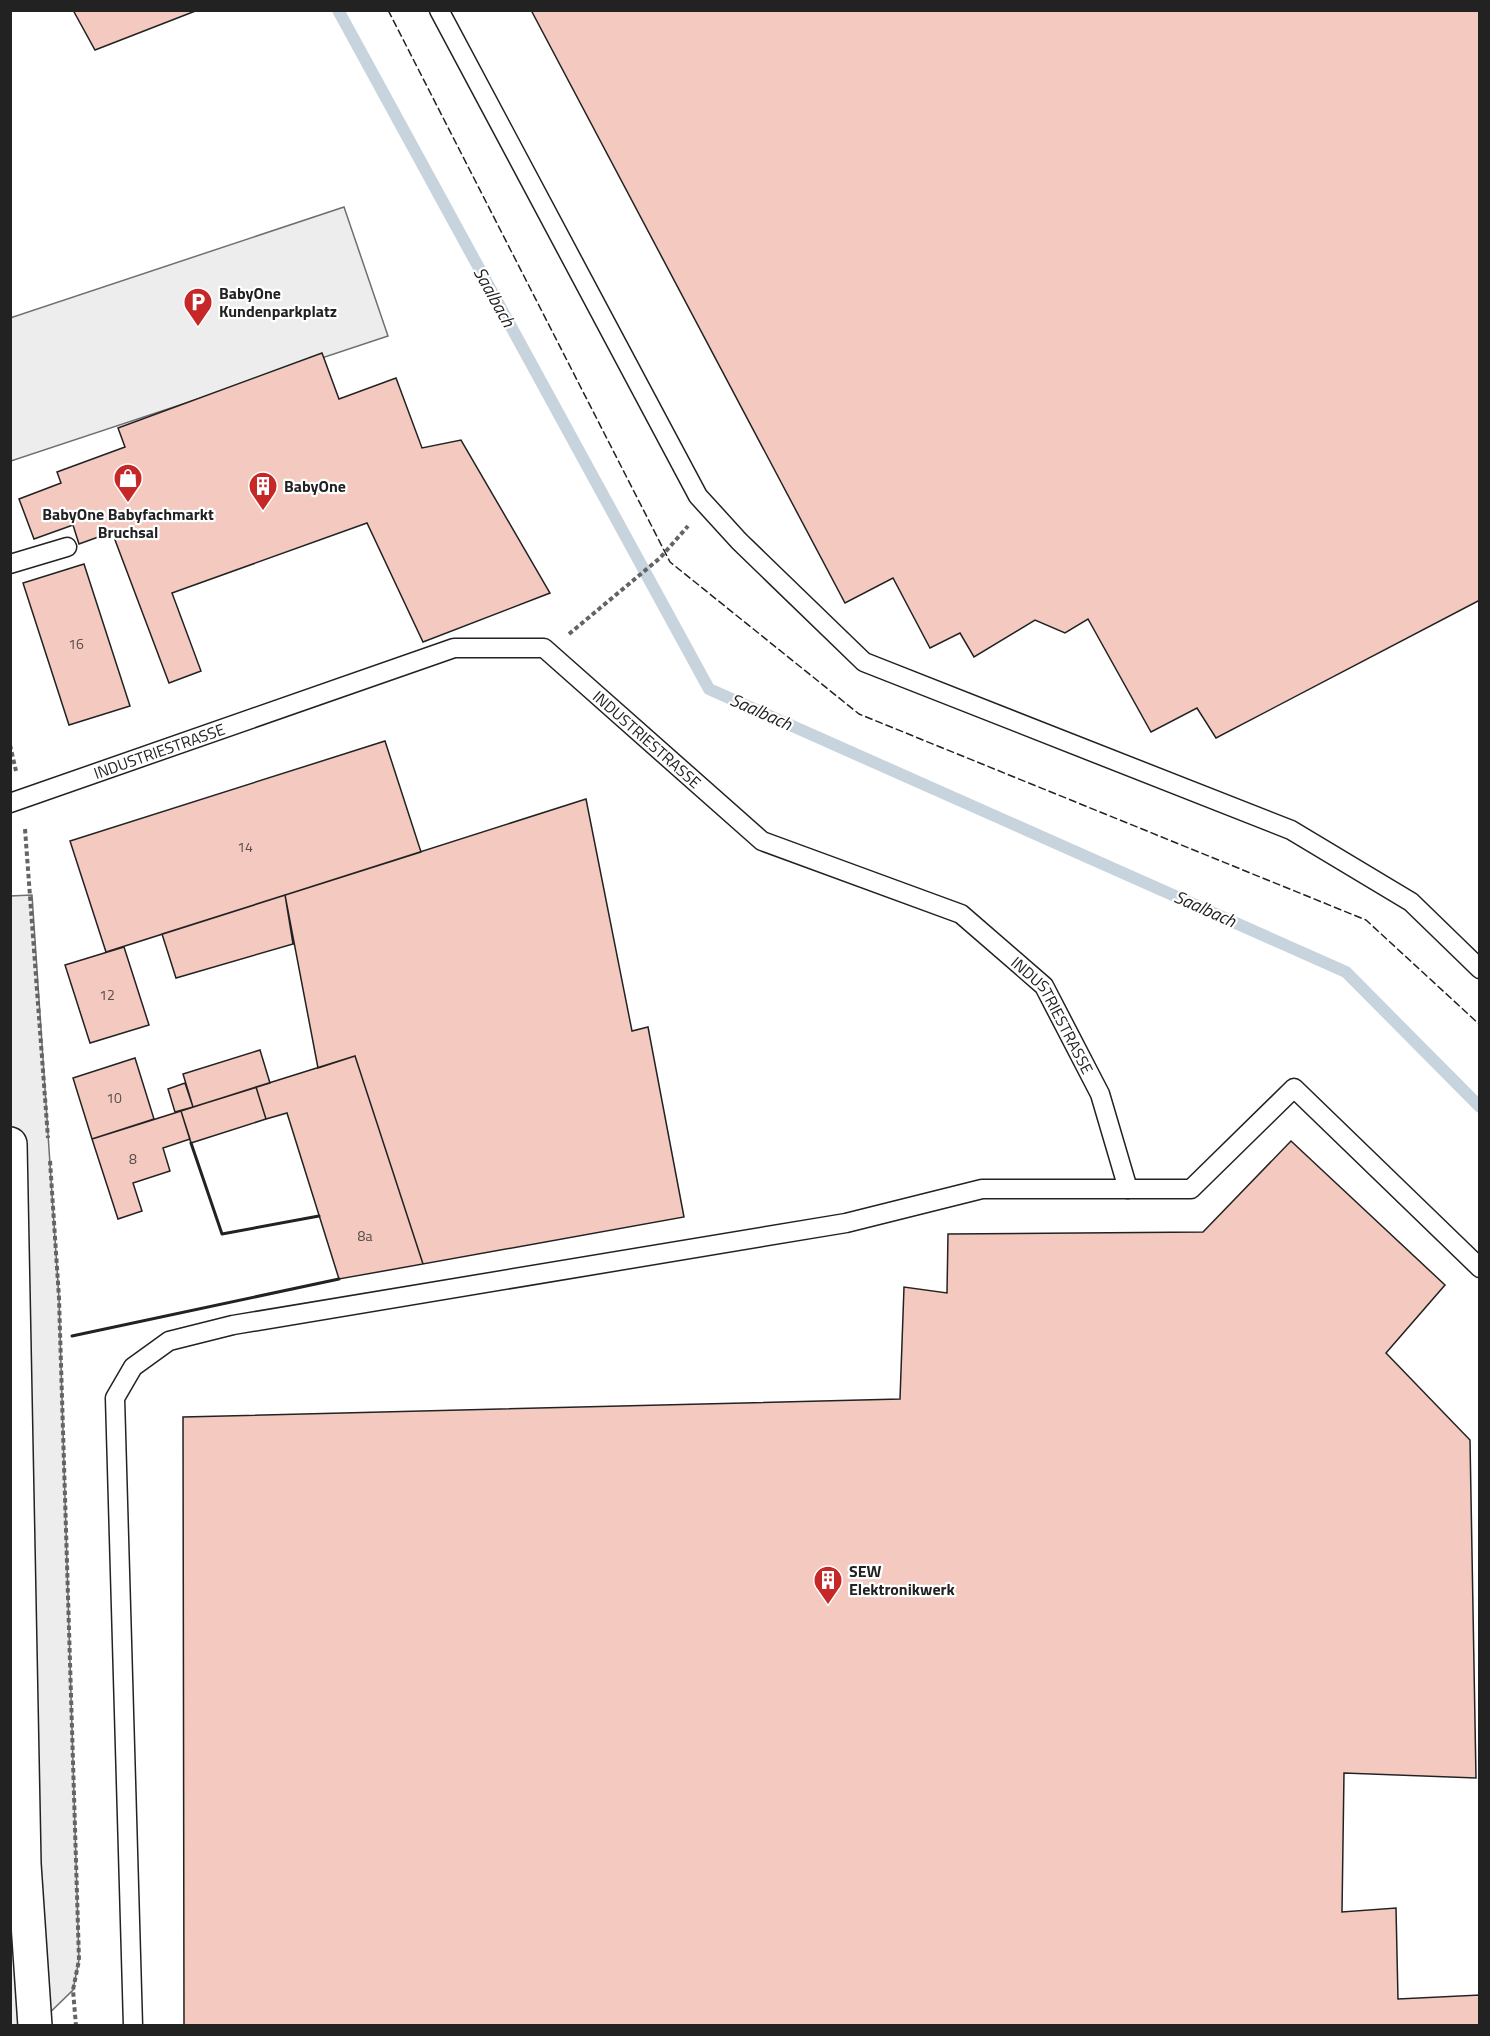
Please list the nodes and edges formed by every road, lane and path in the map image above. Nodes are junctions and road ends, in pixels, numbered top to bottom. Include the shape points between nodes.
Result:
1 (439, 10) edge
2 (706, 505) junction
3 (67, 547) dead end
4 (10, 564) edge
5 (548, 652) junction
6 (16, 802) edge
7 (1479, 969) edge
8 (10, 1144) edge
9 (49, 1144) dead end
10 (50, 1156) dead end
11 (1128, 1190) junction
12 (1479, 1268) edge
13 (14, 1521) edge
14 (35, 2025) edge
15 (76, 2025) edge
16 (133, 2025) edge

1 - 2 lane
2 - 5 path via 660,558
2 - 7 lane via 864,662 1291,830 1411,902
3 - 4 lane
5 - 6 lane, INDUSTRIESTRASSE via 544,648 454,648
5 - 11 lane, INDUSTRIESTRASSE via 762,841 961,914 1044,986 1100,1094
6 - 9 path via 32,895
8 - 13 street
10 - 15 path via 59,1298 79,1960 73,1990
11 - 12 lane via 1191,1189 1294,1088
11 - 16 lane via 982,1189 846,1223 233,1325 169,1341 133,1366 115,1398
13 - 14 street via 23,1852

